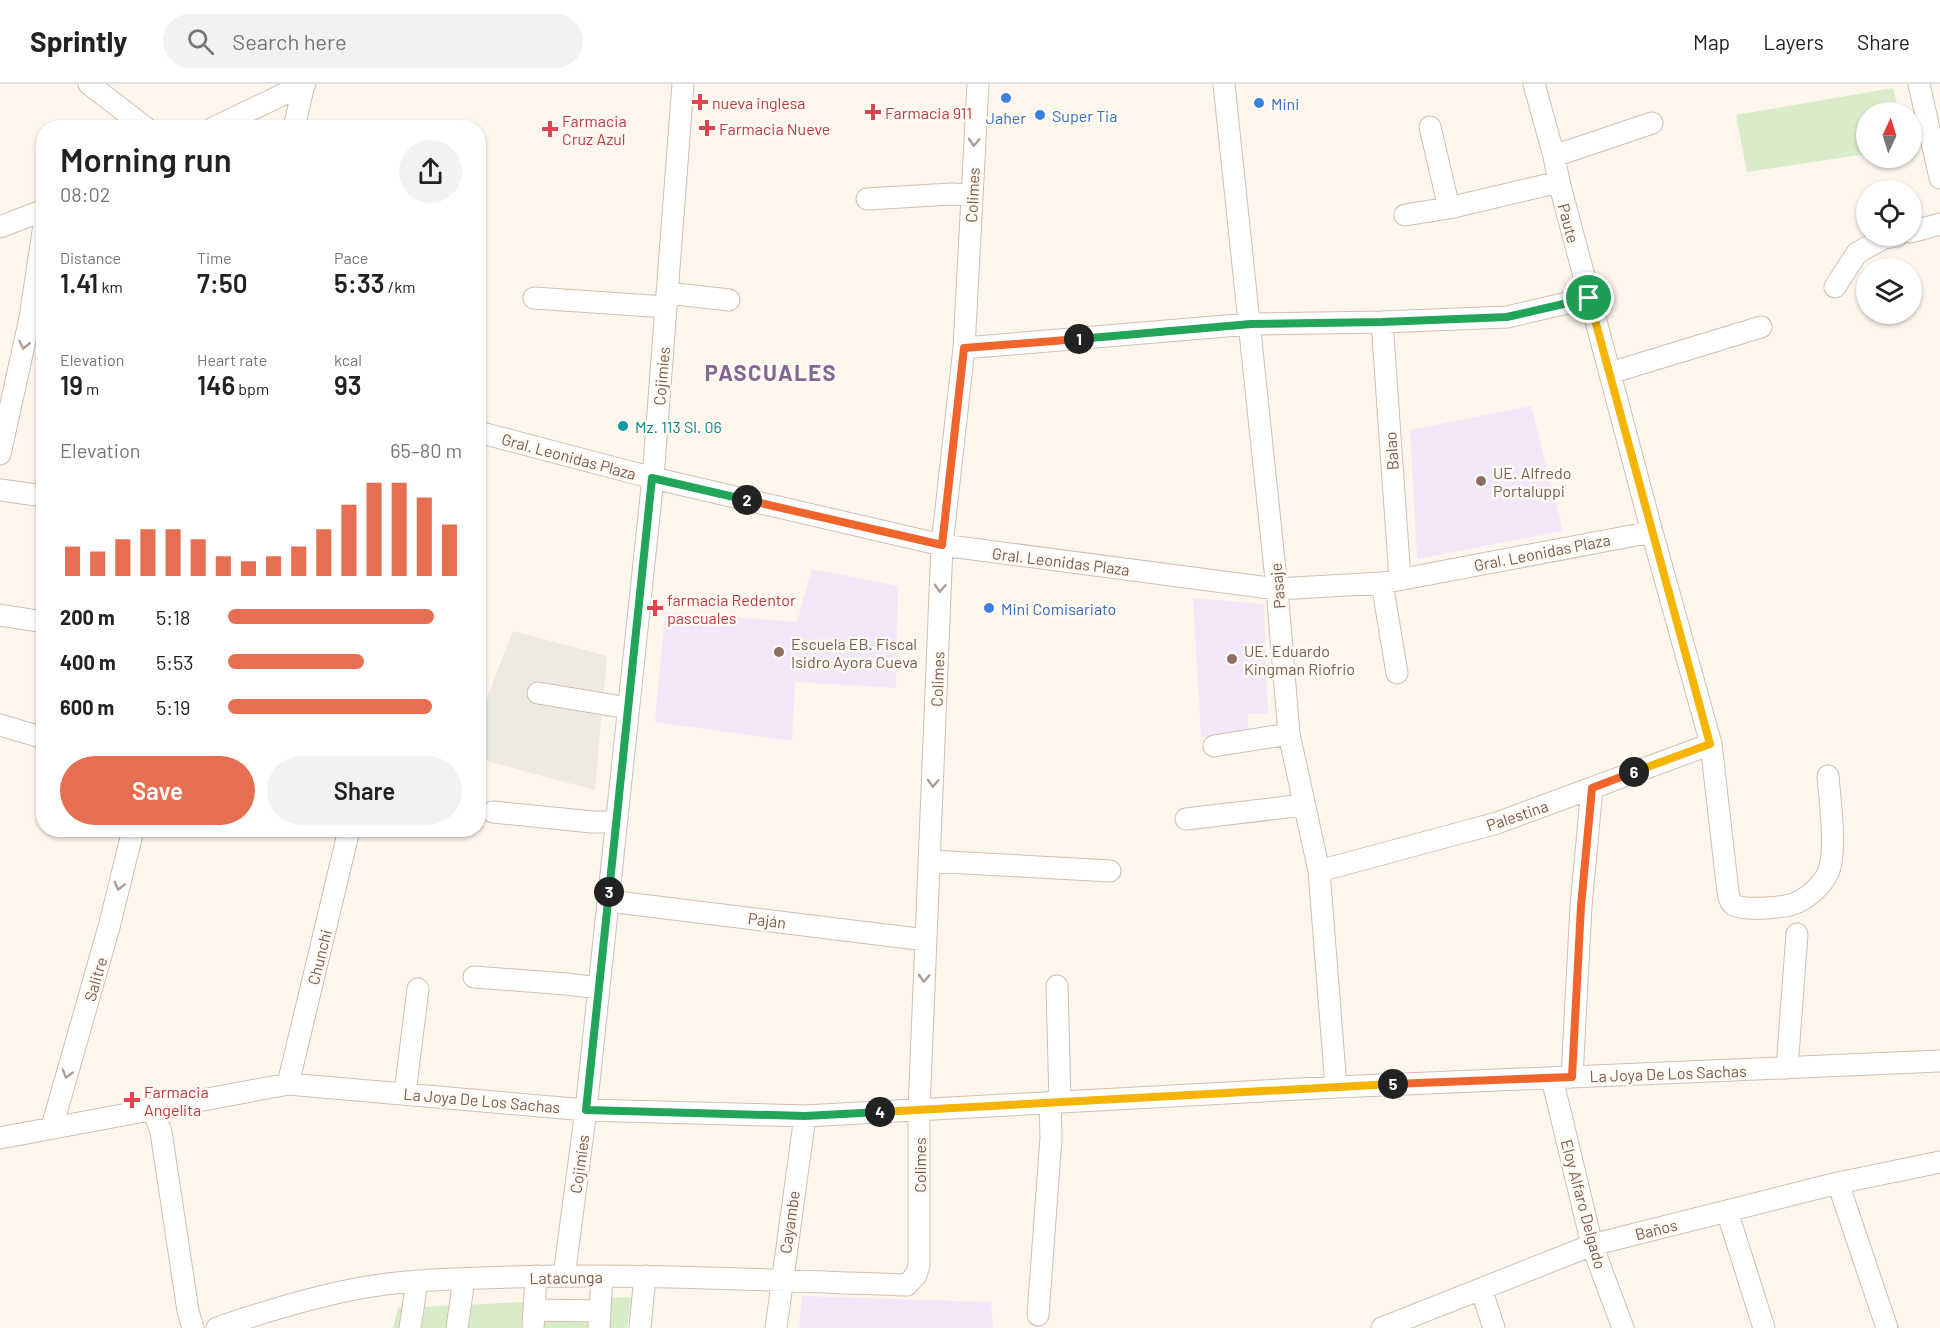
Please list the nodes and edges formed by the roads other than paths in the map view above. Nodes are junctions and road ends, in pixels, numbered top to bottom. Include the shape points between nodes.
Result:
1 (89, 84) edge
2 (304, 84) edge
3 (683, 84) edge
4 (978, 84) edge
5 (1224, 84) edge
6 (1534, 84) edge
7 (1919, 84) edge
8 (136, 120) edge
9 (230, 120) edge
10 (296, 120) edge
11 (1652, 123) dead end
12 (1430, 127) dead end
13 (1554, 156) junction
14 (1939, 165) edge
15 (1559, 182) junction
16 (972, 195) junction
17 (867, 199) dead end
18 (1449, 208) junction
19 (36, 213) edge
20 (1406, 215) dead end
21 (1940, 224) edge
22 (0, 227) edge
23 (1922, 229) edge
24 (1870, 246) edge
25 (1835, 287) dead end
26 (534, 298) dead end
27 (1589, 298) junction
28 (667, 300) junction
29 (729, 300) dead end
30 (1382, 322) junction
31 (36, 324) edge
32 (1251, 324) junction
33 (1761, 327) dead end
34 (964, 348) junction
35 (1611, 373) junction
36 (486, 434) edge
37 (0, 454) edge
38 (652, 478) junction
39 (0, 490) edge
40 (36, 495) edge
41 (1652, 532) junction
42 (942, 545) junction
43 (1391, 581) junction
44 (1277, 589) junction
45 (0, 615) edge
46 (36, 621) edge
47 (1398, 673) dead end
48 (538, 693) dead end
49 (628, 708) junction
50 (0, 725) edge
51 (1288, 734) junction
52 (36, 736) edge
53 (1710, 744) junction
54 (1214, 747) dead end
55 (1828, 776) dead end
56 (1592, 788) junction
57 (1304, 805) junction
58 (494, 812) dead end
59 (1186, 819) dead end
60 (616, 822) junction
61 (131, 837) edge
62 (348, 837) edge
63 (930, 861) junction
64 (1110, 871) dead end
65 (1319, 871) junction
66 (608, 901) junction
67 (1797, 934) dead end
68 (926, 940) junction
69 (474, 977) dead end
70 (1058, 986) dead end
71 (599, 988) junction
72 (418, 989) dead end
73 (1940, 1061) edge
74 (1786, 1068) junction
75 (1562, 1077) junction
76 (288, 1084) junction
77 (1336, 1087) junction
78 (405, 1093) junction
79 (1055, 1102) junction
80 (153, 1109) junction
81 (586, 1110) junction
82 (919, 1110) junction
83 (805, 1116) junction
84 (52, 1127) junction
85 (0, 1138) edge
86 (1940, 1162) edge
87 (1838, 1183) junction
88 (1727, 1211) junction
89 (1592, 1245) junction
90 (916, 1275) joint
91 (536, 1276) junction
92 (564, 1276) junction
93 (602, 1276) junction
94 (645, 1276) junction
95 (464, 1279) junction
96 (417, 1281) junction
97 (781, 1281) junction
98 (1481, 1288) junction
99 (1038, 1315) dead end
100 (534, 1319) edge
101 (600, 1319) edge
102 (193, 1328) edge
103 (217, 1328) edge
104 (410, 1328) edge
105 (457, 1328) edge
106 (640, 1328) edge
107 (776, 1328) edge
108 (1382, 1328) edge
109 (1494, 1328) edge
110 (1623, 1328) edge
111 (1764, 1328) edge
112 (1887, 1328) edge

1 - 8 street
2 - 9 street
2 - 10 street
3 - 28 street, Cojimíes
4 -> 16 street, Colimes
5 - 32 street, Pasaje
6 - 13 street, Paute
7 - 14 street
11 - 13 street
12 - 18 street
13 - 15 street, Paute
15 - 18 street
15 - 27 street, Paute
16 - 17 street
16 - 34 street, Colimes
18 - 20 street
19 - 22 street
21 - 23 street
24 - 25 street via 1857,253
26 - 28 street
27 - 30 street via 1507,317
27 - 35 street, Paute
28 - 29 street
28 - 38 street, Cojimíes
30 - 32 street
30 - 43 street, Balao
31 -> 37 street
32 - 34 street
32 - 44 street, Pasaje
33 - 35 street
34 - 42 street, Colimes
35 - 41 street, Paute
36 - 38 street, Gral. Leonidas Plaza
38 - 42 street, Gral. Leonidas Plaza
38 - 49 street, Cojimíes
39 - 40 street
41 - 43 street, Gral. Leonidas Plaza
41 - 53 street, Paute
42 - 44 street, Gral. Leonidas Plaza
42 -> 63 street, Colimes
43 - 44 street, Gral. Leonidas Plaza
43 - 47 street, Balao
44 - 51 street, Pasaje
45 - 46 street
48 - 49 street
49 - 60 street, Cojimíes
50 - 52 street
51 - 54 street
51 - 57 street, Pasaje
53 - 55 street, Paute via 1728,892 1734,905 1782,907 1799,902 1823,882 1832,854
53 - 56 street, Palestina
56 - 65 street, Palestina via 1497,824
56 - 75 street, Eloy Alfaro Delgado
57 - 59 street
57 - 65 street, Pasaje
58 - 60 street
60 - 66 street, Cojimíes
61 -> 84 street, Salitre via 110,927
62 - 76 street, Chunchi
63 - 64 street
63 - 68 street, Colimes
65 - 77 street, Pasaje
66 - 68 street, Paján
66 - 71 street, Cojimíes
67 - 74 street
68 -> 82 street, Colimes
69 - 71 street
70 - 79 street
71 - 81 street, Cojimíes
72 - 78 street
73 - 74 street, La Joya De Los Sachas
74 - 75 street, La Joya De Los Sachas
75 - 77 street, La Joya De Los Sachas
75 - 89 street, Eloy Alfaro Delgado
76 - 78 street, La Joya De Los Sachas
76 - 80 street, La Joya De Los Sachas
77 - 79 street, La Joya De Los Sachas
78 - 81 street, La Joya De Los Sachas
79 - 82 street, La Joya De Los Sachas
79 - 99 street
80 - 84 street, La Joya De Los Sachas
80 - 102 street via 161,1132
81 - 83 street, La Joya De Los Sachas
81 - 92 street, Cojimíes
82 - 83 street, La Joya De Los Sachas
82 - 90 street, Colimes
83 - 97 street, Cayambe
84 - 85 street, La Joya De Los Sachas
86 - 87 street, Baños
87 - 88 street, Baños
87 - 112 street
88 - 89 street, Baños
88 - 111 street
89 - 98 street, Baños
89 - 110 street, Eloy Alfaro Delgado
90 - 97 street, Latacunga via 907,1285
91 - 92 street, Latacunga
91 - 95 street, Latacunga
91 - 100 street
92 - 93 street, Latacunga
93 - 94 street, Latacunga
93 - 101 street
94 - 97 street, Latacunga
94 - 106 street
95 - 96 street, Latacunga
95 - 105 street
96 - 103 street, Latacunga via 366,1287 278,1307
96 - 104 street
97 - 107 street, Cayambe
98 - 108 street, Baños
98 - 109 street
100 - 101 street

